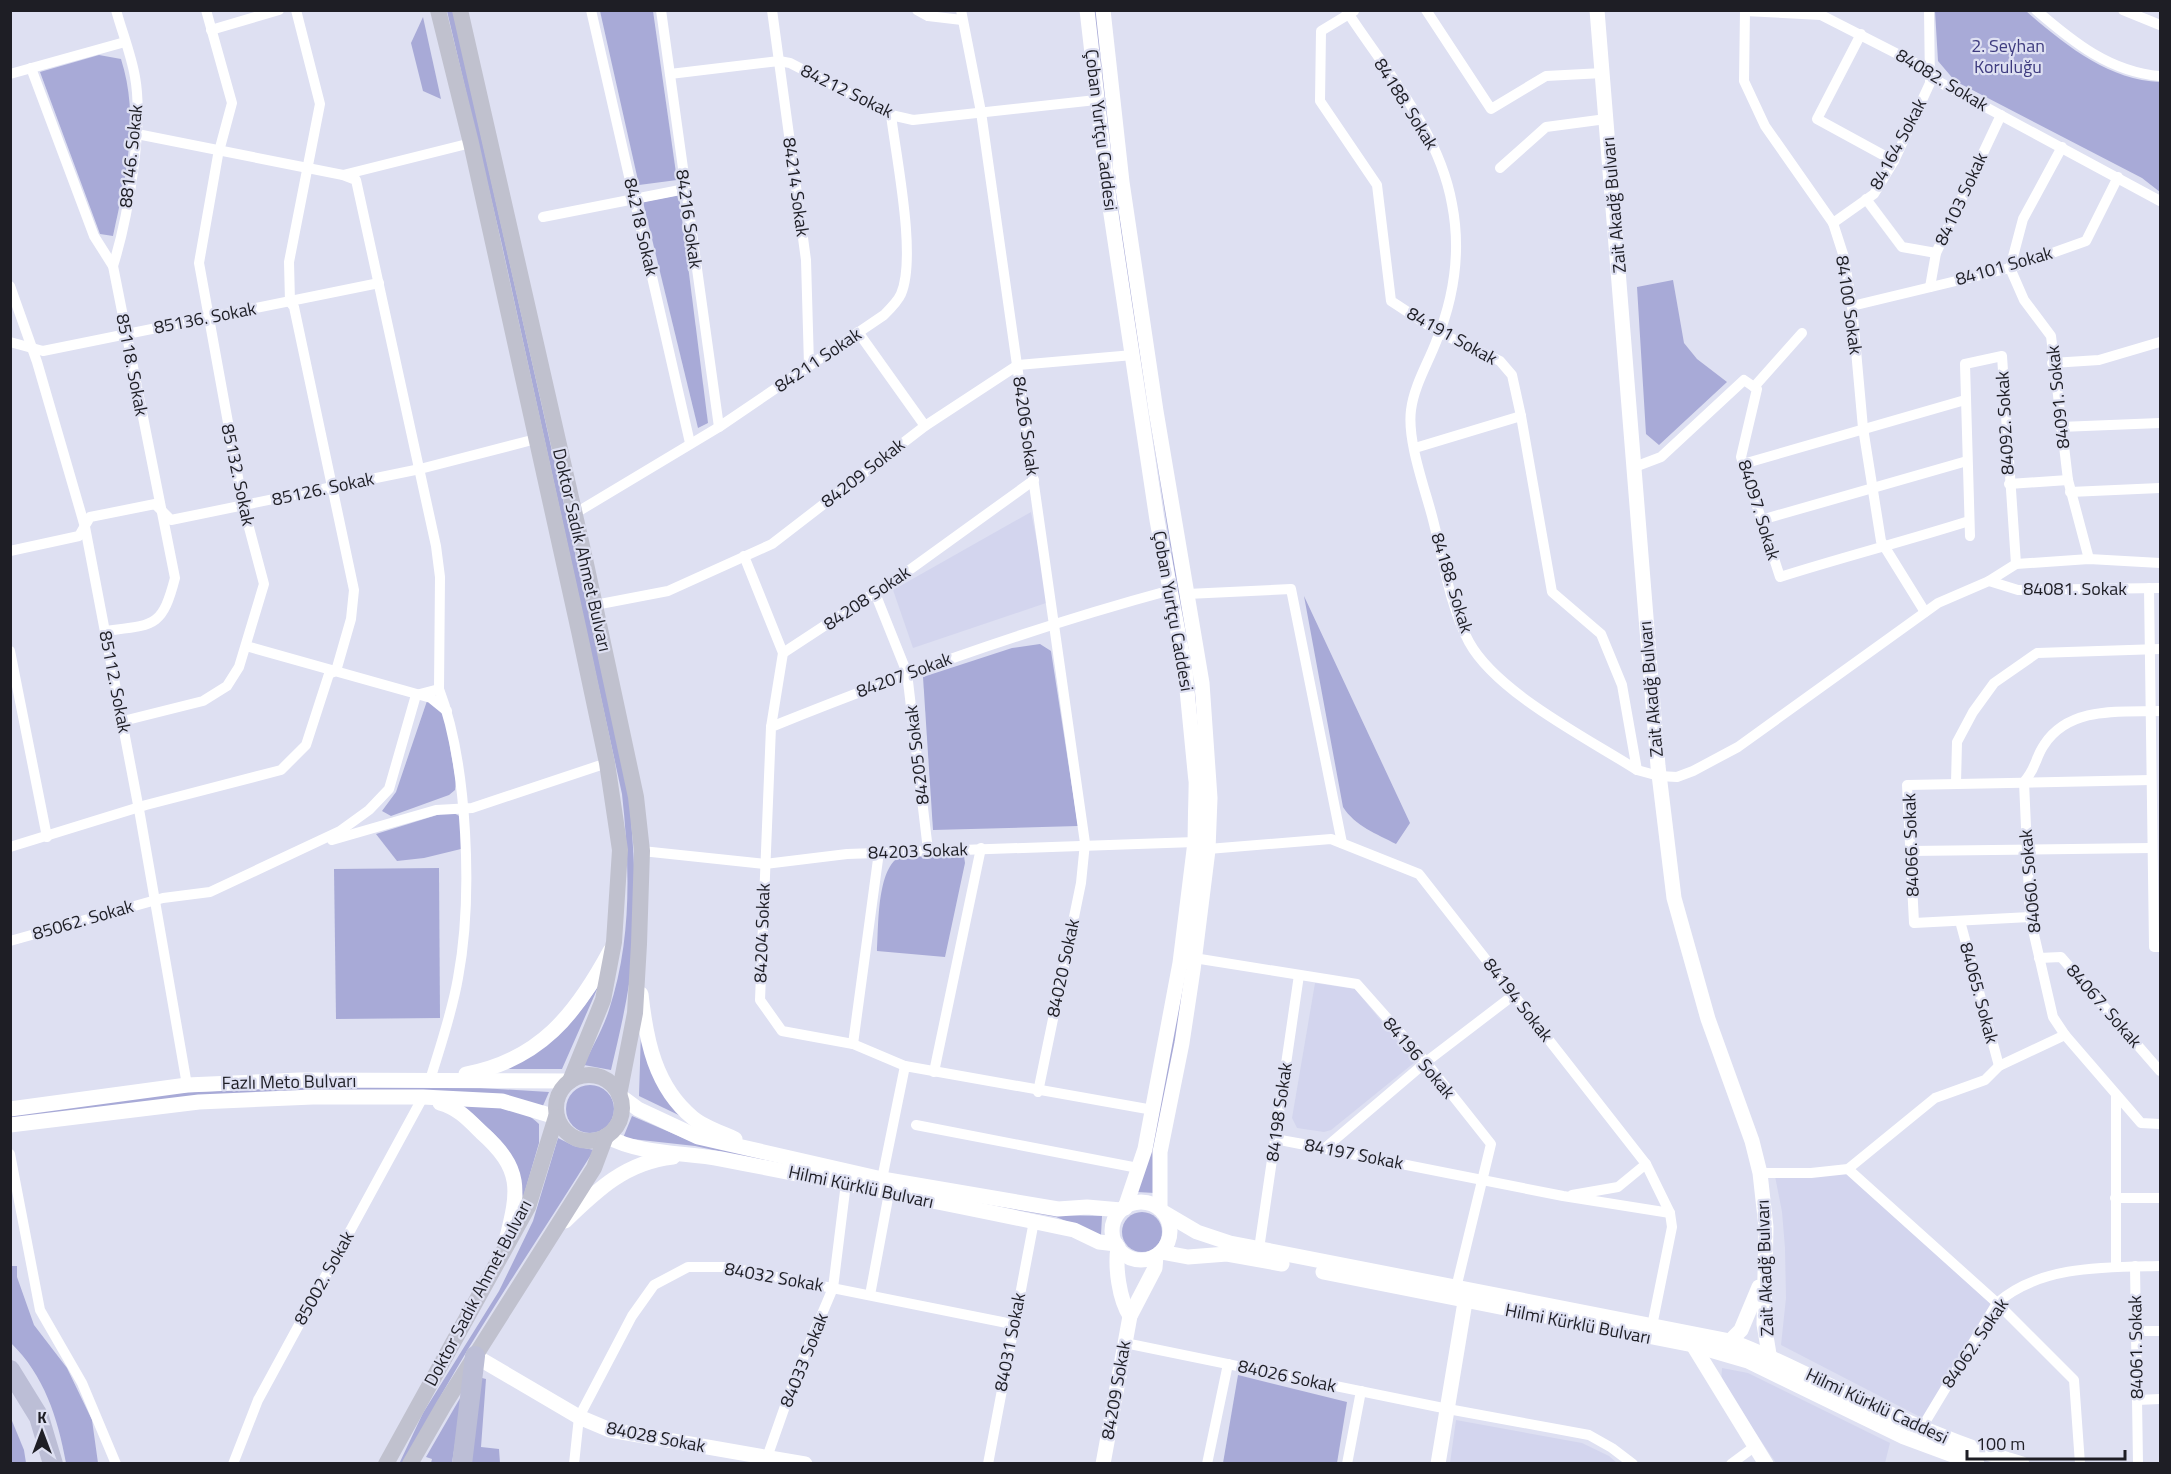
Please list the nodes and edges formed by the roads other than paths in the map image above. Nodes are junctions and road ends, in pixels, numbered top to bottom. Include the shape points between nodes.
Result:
1 (116, 10) edge
2 (206, 10) edge
3 (279, 10) edge
4 (296, 10) edge
5 (438, 10) edge
6 (460, 10) edge
7 (591, 10) edge
8 (661, 10) edge
9 (772, 10) edge
10 (918, 10) edge
11 (1087, 10) edge
12 (1103, 10) edge
13 (1425, 10) edge
14 (1597, 10) edge
15 (1929, 10) edge
16 (2036, 10) edge
17 (2123, 10) edge
18 (1745, 11) edge
19 (1350, 12) edge
20 (961, 15) edge
21 (2160, 25) edge
22 (211, 30) junction
23 (1861, 34) junction
24 (125, 42) junction
25 (779, 61) junction
26 (30, 68) junction
27 (1603, 73) junction
28 (10, 74) edge
29 (670, 74) junction
30 (1930, 74) junction
31 (2160, 76) edge
32 (1096, 100) junction
33 (981, 112) junction
34 (891, 115) junction
35 (2001, 115) junction
36 (1606, 119) junction
37 (137, 134) junction
38 (471, 143) junction
39 (2062, 147) junction
40 (221, 150) junction
41 (1894, 161) junction
42 (1500, 168) dead end
43 (309, 169) junction
44 (343, 175) junction
45 (2118, 177) junction
46 (685, 189) junction
47 (634, 198) junction
48 (1866, 199) junction
49 (2160, 201) edge
50 (543, 217) dead end
51 (1833, 223) junction
52 (1936, 253) junction
53 (113, 266) junction
54 (2010, 268) junction
55 (379, 283) junction
56 (10, 286) edge
57 (1930, 286) junction
58 (290, 302) junction
59 (1852, 306) junction
60 (208, 318) junction
61 (858, 332) junction
62 (1440, 333) junction
63 (1802, 333) dead end
64 (125, 334) junction
65 (10, 342) edge
66 (2160, 342) edge
67 (32, 347) junction
68 (1132, 355) junction
69 (2052, 363) junction
70 (809, 365) junction
71 (1018, 365) junction
72 (1754, 387) junction
73 (1965, 400) junction
74 (1521, 416) junction
75 (2160, 423) edge
76 (719, 426) junction
77 (925, 426) junction
78 (2060, 427) junction
79 (1863, 428) junction
80 (536, 439) junction
81 (690, 442) junction
82 (1416, 448) junction
83 (1967, 461) junction
84 (1743, 464) junction
85 (1632, 468) junction
86 (420, 469) junction
87 (1034, 480) junction
88 (2068, 480) junction
89 (2009, 484) junction
90 (331, 487) junction
91 (1871, 487) junction
92 (2160, 488) edge
93 (2070, 492) junction
94 (243, 505) junction
95 (163, 512) junction
96 (574, 514) junction
97 (1761, 520) junction
98 (1969, 521) junction
99 (85, 527) junction
100 (1970, 536) dead end
101 (1882, 546) junction
102 (10, 551) edge
103 (744, 556) junction
104 (2089, 559) junction
105 (2160, 563) edge
106 (2016, 564) junction
107 (1989, 581) junction
108 (2149, 588) junction
109 (2160, 588) edge
110 (1171, 590) junction
111 (875, 593) junction
112 (1187, 594) junction
113 (595, 605) junction
114 (1925, 612) junction
115 (1054, 623) junction
116 (105, 631) junction
117 (246, 646) junction
118 (2156, 649) edge
119 (10, 651) edge
120 (783, 653) junction
121 (336, 671) junction
122 (907, 673) junction
123 (440, 688) junction
124 (416, 695) junction
125 (2156, 711) edge
126 (448, 712) junction
127 (123, 721) junction
128 (771, 727) junction
129 (607, 763) junction
130 (1637, 770) junction
131 (1659, 776) junction
132 (2151, 780) junction
133 (2024, 782) junction
134 (1956, 783) junction
135 (139, 807) junction
136 (463, 807) junction
137 (47, 837) junction
138 (1085, 843) junction
139 (1342, 843) junction
140 (1202, 845) junction
141 (10, 847) edge
142 (981, 848) junction
143 (2151, 848) junction
144 (300, 850) junction
145 (928, 850) junction
146 (642, 851) junction
147 (2026, 851) junction
148 (879, 852) junction
149 (1910, 852) junction
150 (765, 864) junction
151 (156, 900) junction
152 (2030, 917) junction
153 (1960, 921) junction
154 (10, 941) edge
155 (615, 942) junction
156 (639, 944) junction
157 (2160, 947) edge
158 (1194, 958) junction
159 (2039, 958) junction
160 (1299, 975) junction
161 (1515, 994) junction
162 (2065, 1035) junction
163 (853, 1044) junction
164 (1426, 1062) junction
165 (906, 1066) junction
166 (1999, 1066) junction
167 (2160, 1071) edge
168 (934, 1072) junction
169 (430, 1080) junction
170 (570, 1081) junction
171 (187, 1085) junction
172 (1038, 1092) junction
173 (619, 1095) junction
174 (2116, 1096) junction
175 (423, 1097) junction
176 (10, 1109) edge
177 (1153, 1110) junction
178 (556, 1117) junction
179 (2160, 1124) edge
180 (10, 1125) edge
181 (916, 1125) dead end
182 (606, 1136) junction
183 (1275, 1139) junction
184 (759, 1151) junction
185 (10, 1154) edge
186 (693, 1154) junction
187 (1646, 1164) junction
188 (1138, 1168) junction
189 (1848, 1169) junction
190 (1760, 1173) junction
191 (1483, 1179) junction
192 (846, 1183) junction
193 (885, 1186) junction
194 (1563, 1196) junction
195 (2115, 1198) junction
196 (2160, 1198) edge
197 (1123, 1209) junction
198 (1162, 1211) junction
199 (1670, 1213) junction
200 (1034, 1221) junction
201 (555, 1230) junction
202 (1117, 1246) junction
203 (1259, 1249) junction
204 (1159, 1254) junction
205 (502, 1257) junction
206 (2135, 1266) junction
207 (2160, 1266) edge
208 (2116, 1267) junction
209 (1763, 1276) junction
210 (833, 1288) junction
211 (1456, 1288) junction
212 (870, 1295) junction
213 (1465, 1302) junction
214 (1997, 1303) junction
215 (1130, 1316) junction
216 (1012, 1324) junction
217 (1652, 1326) junction
218 (2135, 1331) junction
219 (2160, 1331) edge
220 (1730, 1341) junction
221 (1125, 1344) junction
222 (1693, 1345) junction
223 (1769, 1354) junction
224 (475, 1356) junction
225 (1228, 1364) junction
226 (10, 1370) edge
227 (10, 1391) edge
228 (1361, 1391) junction
229 (2160, 1399) edge
230 (2137, 1400) junction
231 (1448, 1409) junction
232 (579, 1418) junction
233 (1921, 1429) junction
234 (1754, 1447) junction
235 (765, 1460) edge
236 (40, 1464) edge
237 (53, 1464) edge
238 (116, 1464) edge
239 (233, 1464) edge
240 (386, 1464) edge
241 (410, 1464) edge
242 (462, 1464) edge
243 (574, 1464) edge
244 (805, 1464) edge
245 (988, 1464) edge
246 (1103, 1464) edge
247 (1207, 1464) edge
248 (1347, 1464) edge
249 (1438, 1464) edge
250 (1633, 1464) edge
251 (1731, 1464) edge
252 (1766, 1464) edge
253 (1977, 1464) edge
254 (2022, 1464) edge
255 (2080, 1464) edge
256 (2138, 1464) edge

1 - 24 street, 88146. Sokak
2 - 22 street, 85132. Sokak
3 - 22 street
4 - 43 street via 320,104
5 - 38 main road, Doktor Sadık Ahmet Bulvarı
6 - 96 main road, Doktor Sadık Ahmet Bulvarı
7 - 47 street, 84218 Sokak
8 - 29 street, 84216 Sokak
9 - 25 street, 84214 Sokak
10 - 20 street via 928,16
11 - 32 main road, Çoban Yurtçu Caddesi
12 - 112 main road, Çoban Yurtçu Caddesi via 1122,182
13 - 27 street via 1491,109 1546,76
14 - 27 main road, Zait Akadğ Bulvarı
15 - 30 street, 84164 Sokak
16 - 31 street via 2081,48 2125,69
17 - 21 street
18 - 23 street, 84082. Sokak via 1821,15
18 - 51 street, 84100 Sokak via 1744,81 1765,126
19 - 62 street, 84188. Sokak via 1431,138 1444,172 1457,239 1450,300
19 - 62 street, 84191 Sokak via 1321,31 1320,101 1377,185 1391,301
20 - 33 street, 84206 Sokak
22 - 40 street, 85132. Sokak via 232,103
23 - 30 street, 84082. Sokak
23 - 41 street via 1817,119
24 - 26 street
24 - 37 street, 88146. Sokak via 135,76
25 - 29 street, 84212 Sokak
25 - 34 street, 84212 Sokak via 809,72
25 - 70 street, 84214 Sokak via 806,260
26 - 28 street
26 - 53 street, 85118. Sokak via 94,236
27 - 36 main road, Zait Akadğ Bulvarı
29 - 46 street, 84216 Sokak
30 - 35 street, 84082. Sokak
30 - 41 street, 84164 Sokak via 1930,83
32 - 33 street, 84212 Sokak
32 - 68 main road, Çoban Yurtçu Caddesi
33 - 34 street, 84212 Sokak via 913,120
33 - 71 street, 84206 Sokak
34 - 61 street, 84211 Sokak via 908,250 906,279 901,296 884,315
35 - 39 street, 84082. Sokak
35 - 52 street, 84103 Sokak
36 - 42 street via 1546,127
36 - 85 main road, Zait Akadğ Bulvarı
37 - 40 street
37 - 53 street, 88146. Sokak via 122,239
38 - 44 street
38 - 80 main road, Doktor Sadık Ahmet Bulvarı
39 - 45 street, 84082. Sokak
39 - 54 street via 2023,219
40 - 43 street
40 - 60 street, 85132. Sokak via 199,263
41 - 48 street, 84164 Sokak via 1874,194
43 - 44 street
43 - 58 street via 289,262
44 - 55 street via 356,180
45 - 49 street, 84082. Sokak
45 - 54 street, 84101 Sokak via 2086,241
46 - 47 street
46 - 76 street, 84216 Sokak
47 - 50 street
47 - 81 street, 84218 Sokak
48 - 51 street, 84164 Sokak
48 - 52 street via 1902,247
51 - 59 street, 84100 Sokak via 1844,257
52 - 57 street, 84103 Sokak
53 - 64 street, 85118. Sokak
54 - 57 street, 84101 Sokak
54 - 69 street, 84091. Sokak via 2024,300 2051,336
55 - 58 street, 85136. Sokak
55 - 86 street
56 - 67 street, 85112. Sokak
57 - 59 street, 84101 Sokak
58 - 60 street, 85136. Sokak
58 - 90 street
59 - 79 street, 84100 Sokak
60 - 64 street, 85136. Sokak
60 - 94 street, 85132. Sokak
61 - 70 street, 84211 Sokak
61 - 77 street
62 - 74 street, 84191 Sokak via 1500,361 1512,375
62 - 82 street, 84188. Sokak via 1411,410
63 - 72 street
64 - 67 street, 85136. Sokak via 42,351
64 - 95 street, 85118. Sokak
65 - 67 street, 85136. Sokak
66 - 69 street via 2099,360
67 - 99 street, 85112. Sokak
68 - 71 street, 84209 Sokak
68 - 110 main road, Çoban Yurtçu Caddesi
69 - 78 street, 84091. Sokak
70 - 76 street, 84211 Sokak
71 - 77 street, 84209 Sokak
71 - 87 street, 84206 Sokak
72 - 84 street, 84097. Sokak via 1757,389 1741,457
72 - 85 street via 1744,380 1661,457
73 - 79 street
73 - 83 street
73 - 89 street, 84092. Sokak via 1965,364 2002,356
74 - 82 street
74 - 130 street, 84191 Sokak via 1552,592 1601,634 1622,685
75 - 78 street
76 - 81 street, 84211 Sokak
77 - 103 street, 84209 Sokak via 772,544
78 - 88 street, 84091. Sokak
79 - 84 street
79 - 91 street, 84100 Sokak
80 - 86 street, 85126. Sokak
80 - 129 main road, Doktor Sadık Ahmet Bulvarı
81 - 96 street, 84211 Sokak
82 - 130 street, 84188. Sokak via 1459,620 1486,667 1506,686
83 - 91 street
83 - 98 street
84 - 97 street, 84097. Sokak
85 - 131 main road, Zait Akadğ Bulvarı
86 - 90 street, 85126. Sokak
86 - 123 street via 440,577
87 - 111 street, 84208 Sokak
87 - 115 street, 84206 Sokak
88 - 89 street
88 - 93 street, 84091. Sokak
89 - 106 street, 84092. Sokak
90 - 94 street, 85126. Sokak
90 - 121 street via 354,590 351,619
91 - 97 street
91 - 101 street, 84100 Sokak
92 - 93 street
93 - 104 street, 84091. Sokak
94 - 95 street, 85126. Sokak via 171,520
94 - 117 street, 85132. Sokak via 264,584
95 - 99 street, 85126. Sokak via 155,504 90,517
95 - 116 street, 85118. Sokak via 175,578 167,609 151,624
96 - 113 main road, Doktor Sadık Ahmet Bulvarı
97 - 101 street, 84097. Sokak via 1780,577
98 - 100 street
98 - 101 street
99 - 102 street via 79,536
99 - 116 street, 85112. Sokak
101 - 114 street, 84100 Sokak
103 - 113 street, 84209 Sokak via 668,591
103 - 120 street
104 - 105 street, 84081. Sokak
104 - 106 street, 84081. Sokak
106 - 107 street, 84081. Sokak
107 - 108 street, 84081. Sokak via 2018,590
107 - 114 street, 84188. Sokak
108 - 109 street, 84081. Sokak
108 - 118 street
110 - 115 street, 84207 Sokak
110 - 140 main road, Çoban Yurtçu Caddesi via 1185,669
111 - 120 street, 84208 Sokak
111 - 122 street, 84205 Sokak
112 - 139 street via 1291,589
112 - 140 main road, Çoban Yurtçu Caddesi via 1202,683 1208,751
113 - 146 main road, Doktor Sadık Ahmet Bulvarı via 630,762
114 - 131 street, 84188. Sokak via 1738,747 1677,777
115 - 122 street, 84207 Sokak
115 - 138 street, 84206 Sokak
116 - 127 street, 85112. Sokak
117 - 121 street
117 - 127 street, 85132. Sokak via 239,668 227,686 203,701
118 - 125 street
118 - 134 street via 2037,653 1994,683 1973,712 1957,742
119 - 137 street
120 - 128 street
121 - 124 street
121 - 135 street via 329,674 306,745 281,770
122 - 128 street, 84207 Sokak
122 - 145 street, 84205 Sokak
123 - 124 street
123 - 126 street
124 - 126 street via 431,698
124 - 144 street via 388,789 354,821
125 - 132 street
125 - 133 street via 2088,714 2063,724 2043,745 2035,770
126 - 136 street
127 - 135 street, 85112. Sokak
128 - 150 street
129 - 136 street via 472,808
129 - 155 main road, Doktor Sadık Ahmet Bulvarı via 620,850
130 - 131 street, 84188. Sokak
131 - 190 main road, Zait Akadğ Bulvarı via 1683,939
132 - 133 street, 84066. Sokak
132 - 143 street
133 - 134 street, 84066. Sokak
133 - 147 street, 84060. Sokak
134 - 149 street, 84066. Sokak via 1907,785
135 - 137 street
135 - 151 street, 85112. Sokak
136 - 144 street via 436,810
136 - 169 street via 465,927 458,979
137 - 141 street
138 - 140 street, 84203 Sokak
138 - 142 street, 84203 Sokak
138 - 172 street, 84020 Sokak via 1081,883
139 - 140 street, 84194 Sokak via 1331,839
139 - 161 street, 84194 Sokak via 1419,874
140 - 158 main road, Çoban Yurtçu Caddesi
140 - 177 main road, Çoban Yurtçu Caddesi
142 - 145 street, 84203 Sokak
142 - 168 street
143 - 147 street
143 - 157 street via 2154,947
144 - 151 street, 85062. Sokak via 210,892
145 - 148 street, 84203 Sokak
146 - 150 street, 84203 Sokak
146 - 156 main road, Doktor Sadık Ahmet Bulvarı
147 - 149 street
147 - 152 street, 84060. Sokak
148 - 150 street, 84203 Sokak
148 - 163 street
149 - 153 street, 84066. Sokak via 1914,922
150 - 163 street, 84204 Sokak via 760,1000 782,1031
151 - 154 street, 85062. Sokak
151 - 171 street, 85112. Sokak
152 - 153 street, 84066. Sokak
152 - 159 street, 84060. Sokak
153 - 166 street, 84065. Sokak
155 - 169 main road via 586,993 565,1021 541,1043 486,1070
155 - 170 main road, Doktor Sadık Ahmet Bulvarı via 603,1000
156 - 173 main road, Doktor Sadık Ahmet Bulvarı via 635,1013
156 - 184 main road via 645,1030 661,1079 694,1119
158 - 160 street, 84196 Sokak
158 - 198 main road, Çoban Yurtçu Caddesi via 1160,1152
159 - 162 street, 84060. Sokak via 2054,1017
159 - 167 street, 84067. Sokak via 2061,957
160 - 164 street, 84196 Sokak via 1357,984
160 - 183 street, 84198 Sokak
161 - 164 street
161 - 187 street, 84194 Sokak
162 - 166 street
162 - 174 street, 84060. Sokak
163 - 165 street, 84204 Sokak
164 - 183 street, 84197 Sokak via 1325,1148
164 - 191 street, 84196 Sokak via 1491,1144
165 - 168 street, 84204 Sokak
165 - 193 street
166 - 189 street via 1985,1080 1935,1098
168 - 172 street, 84204 Sokak
169 - 170 main road, Fazlı Meto Bulvarı
169 - 171 main road, Fazlı Meto Bulvarı
170 - 173 main road via 595,1075 614,1086
170 - 178 main road via 558,1095
171 - 176 main road, Fazlı Meto Bulvarı
172 - 177 street, 84204 Sokak
173 - 182 main road via 621,1116
173 - 184 main road, Hilmi Kürklü Bulvarı via 638,1109 698,1137
174 - 179 street, 84060. Sokak via 2141,1123
174 - 195 street
175 - 178 main road, Fazlı Meto Bulvarı via 502,1101
175 - 180 main road, Fazlı Meto Bulvarı via 199,1102
175 - 205 main road via 456,1108 501,1150 511,1169 516,1199
175 - 239 street, 85002. Sokak via 258,1400
177 - 188 main road, Çoban Yurtçu Caddesi
178 - 182 main road via 561,1127 579,1140
178 - 205 main road, Doktor Sadık Ahmet Bulvarı via 528,1207
181 - 188 street
182 - 186 main road, Hilmi Kürklü Bulvarı via 625,1146
182 - 201 main road, Doktor Sadık Ahmet Bulvarı via 594,1168
183 - 191 street, 84197 Sokak
183 - 203 street, 84198 Sokak
184 - 193 main road, Hilmi Kürklü Bulvarı
185 - 238 street via 40,1310 82,1383
186 - 192 main road, Hilmi Kürklü Bulvarı
186 - 201 main road via 661,1158 628,1169 605,1183
187 - 194 street via 1618,1187
187 - 199 street, 84194 Sokak
188 - 197 main road, Çoban Yurtçu Caddesi
189 - 190 street
189 - 214 street
190 - 209 main road, Zait Akadğ Bulvarı via 1766,1227
191 - 194 street, 84197 Sokak
191 - 211 street, 84196 Sokak
192 - 193 main road, Hilmi Kürklü Bulvarı
192 - 210 street, 84033 Sokak
193 - 197 main road, Hilmi Kürklü Bulvarı via 1058,1209
193 - 200 main road, Hilmi Kürklü Bulvarı
193 - 212 street
194 - 199 street, 84197 Sokak
195 - 196 street
195 - 208 street
197 - 198 main road via 1147,1203
197 - 202 main road via 1113,1226
198 - 203 main road, Hilmi Kürklü Bulvarı via 1201,1233
198 - 204 main road via 1170,1231
199 - 217 street, 84194 Sokak via 1672,1227
200 - 202 main road, Hilmi Kürklü Bulvarı
200 - 216 street, 84031 Sokak
201 - 224 main road, Doktor Sadık Ahmet Bulvarı
202 - 204 main road via 1128,1257 1137,1259
202 - 215 main road via 1124,1307
203 - 211 main road, Hilmi Kürklü Bulvarı
204 - 213 main road, Hilmi Kürklü Bulvarı via 1227,1254
204 - 215 main road
205 - 240 main road, Doktor Sadık Ahmet Bulvarı
206 - 207 street, 84062. Sokak
206 - 208 street, 84062. Sokak
206 - 218 street, 84061. Sokak
208 - 214 street, 84062. Sokak via 2060,1273 2013,1289
209 - 220 main road via 1748,1316
209 - 223 main road, Zait Akadğ Bulvarı
210 - 212 street, 84032 Sokak
210 - 232 street, 84032 Sokak via 727,1267 688,1267 654,1285 633,1316
210 - 235 street, 84033 Sokak
211 - 217 main road, Hilmi Kürklü Bulvarı
212 - 216 street, 84032 Sokak
213 - 222 main road, Hilmi Kürklü Bulvarı
213 - 231 main road
214 - 233 street, 84062. Sokak
214 - 255 street via 2074,1380
215 - 221 main road, 84209 Sokak
216 - 245 street, 84031 Sokak
217 - 220 main road, Hilmi Kürklü Bulvarı
218 - 219 street
218 - 230 street, 84061. Sokak
220 - 223 main road, Hilmi Kürklü Bulvarı
221 - 225 street, 84026 Sokak
221 - 246 main road, 84209 Sokak
222 - 234 main road
222 - 253 main road, Hilmi Kürklü Bulvarı via 1748,1360 1904,1437
223 - 233 main road, Hilmi Kürklü Caddesi
224 - 232 main road, 84028 Sokak
224 - 241 main road, Doktor Sadık Ahmet Bulvarı
224 - 242 highway
225 - 228 street, 84026 Sokak
225 - 247 street
226 - 237 highway via 39,1417
227 - 236 highway via 30,1426
228 - 231 street, 84026 Sokak
228 - 248 street
229 - 230 street
230 - 256 street, 84061. Sokak
231 - 249 main road
231 - 250 street, 84026 Sokak via 1589,1435
232 - 235 main road, 84028 Sokak via 610,1430
232 - 243 street
233 - 254 main road, Hilmi Kürklü Caddesi
234 - 251 street
234 - 252 main road
235 - 244 main road, 84028 Sokak

